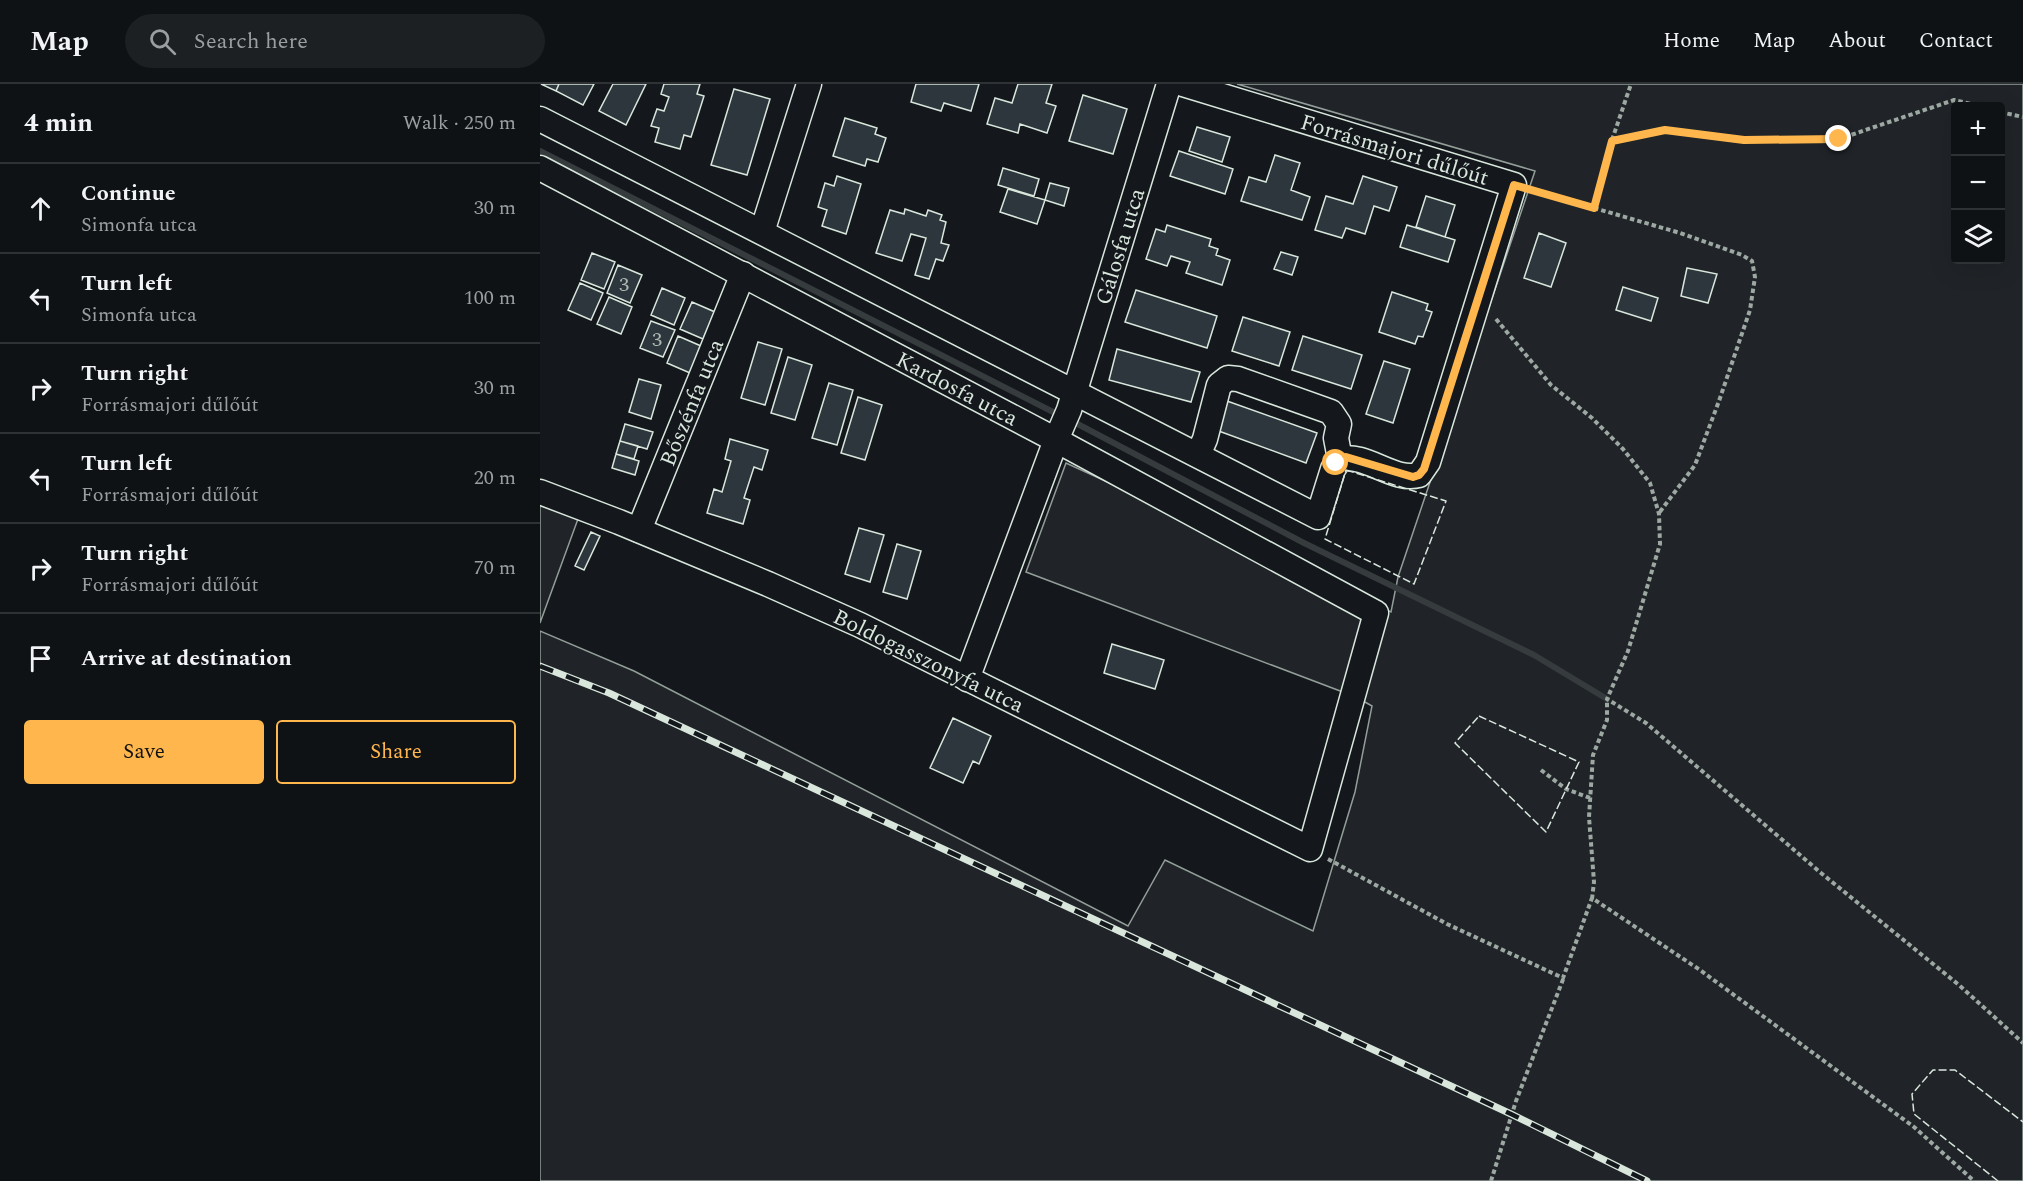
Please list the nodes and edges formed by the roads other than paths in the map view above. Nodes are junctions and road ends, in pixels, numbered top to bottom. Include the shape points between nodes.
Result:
1 (809, 84) edge
2 (1169, 84) edge
3 (1183, 84) edge
4 (540, 119) edge
5 (540, 168) edge
6 (762, 232) junction
7 (742, 274) junction
8 (1066, 418) junction
9 (1198, 455) junction
10 (1340, 459) junction
11 (540, 492) edge
12 (639, 530) junction
13 (967, 679) junction
14 (1310, 849) joint

1 - 6 street
2 - 8 street, Gálosfa utca
3 - 10 street, Forrásmajori dűlőút via 1514,185 1424,469 1419,475 1406,476
4 - 6 street, Kardosfa utca
5 - 7 street, Kardosfa utca
6 - 8 street, Kardosfa utca
7 - 8 street, Kardosfa utca
7 - 12 street, Bőszénfa utca
8 - 9 street, Kardosfa utca
8 - 13 street, Gálosfa utca
8 - 14 street, Kardosfa utca via 1376,613
9 - 10 street, Kardosfa utca via 1318,517
9 - 10 street via 1220,385 1228,378 1332,412 1339,424 1336,438
11 - 12 street, Boldogasszonyfa utca
12 - 13 street, Boldogasszonyfa utca via 860,625
13 - 14 street, Boldogasszonyfa utca

